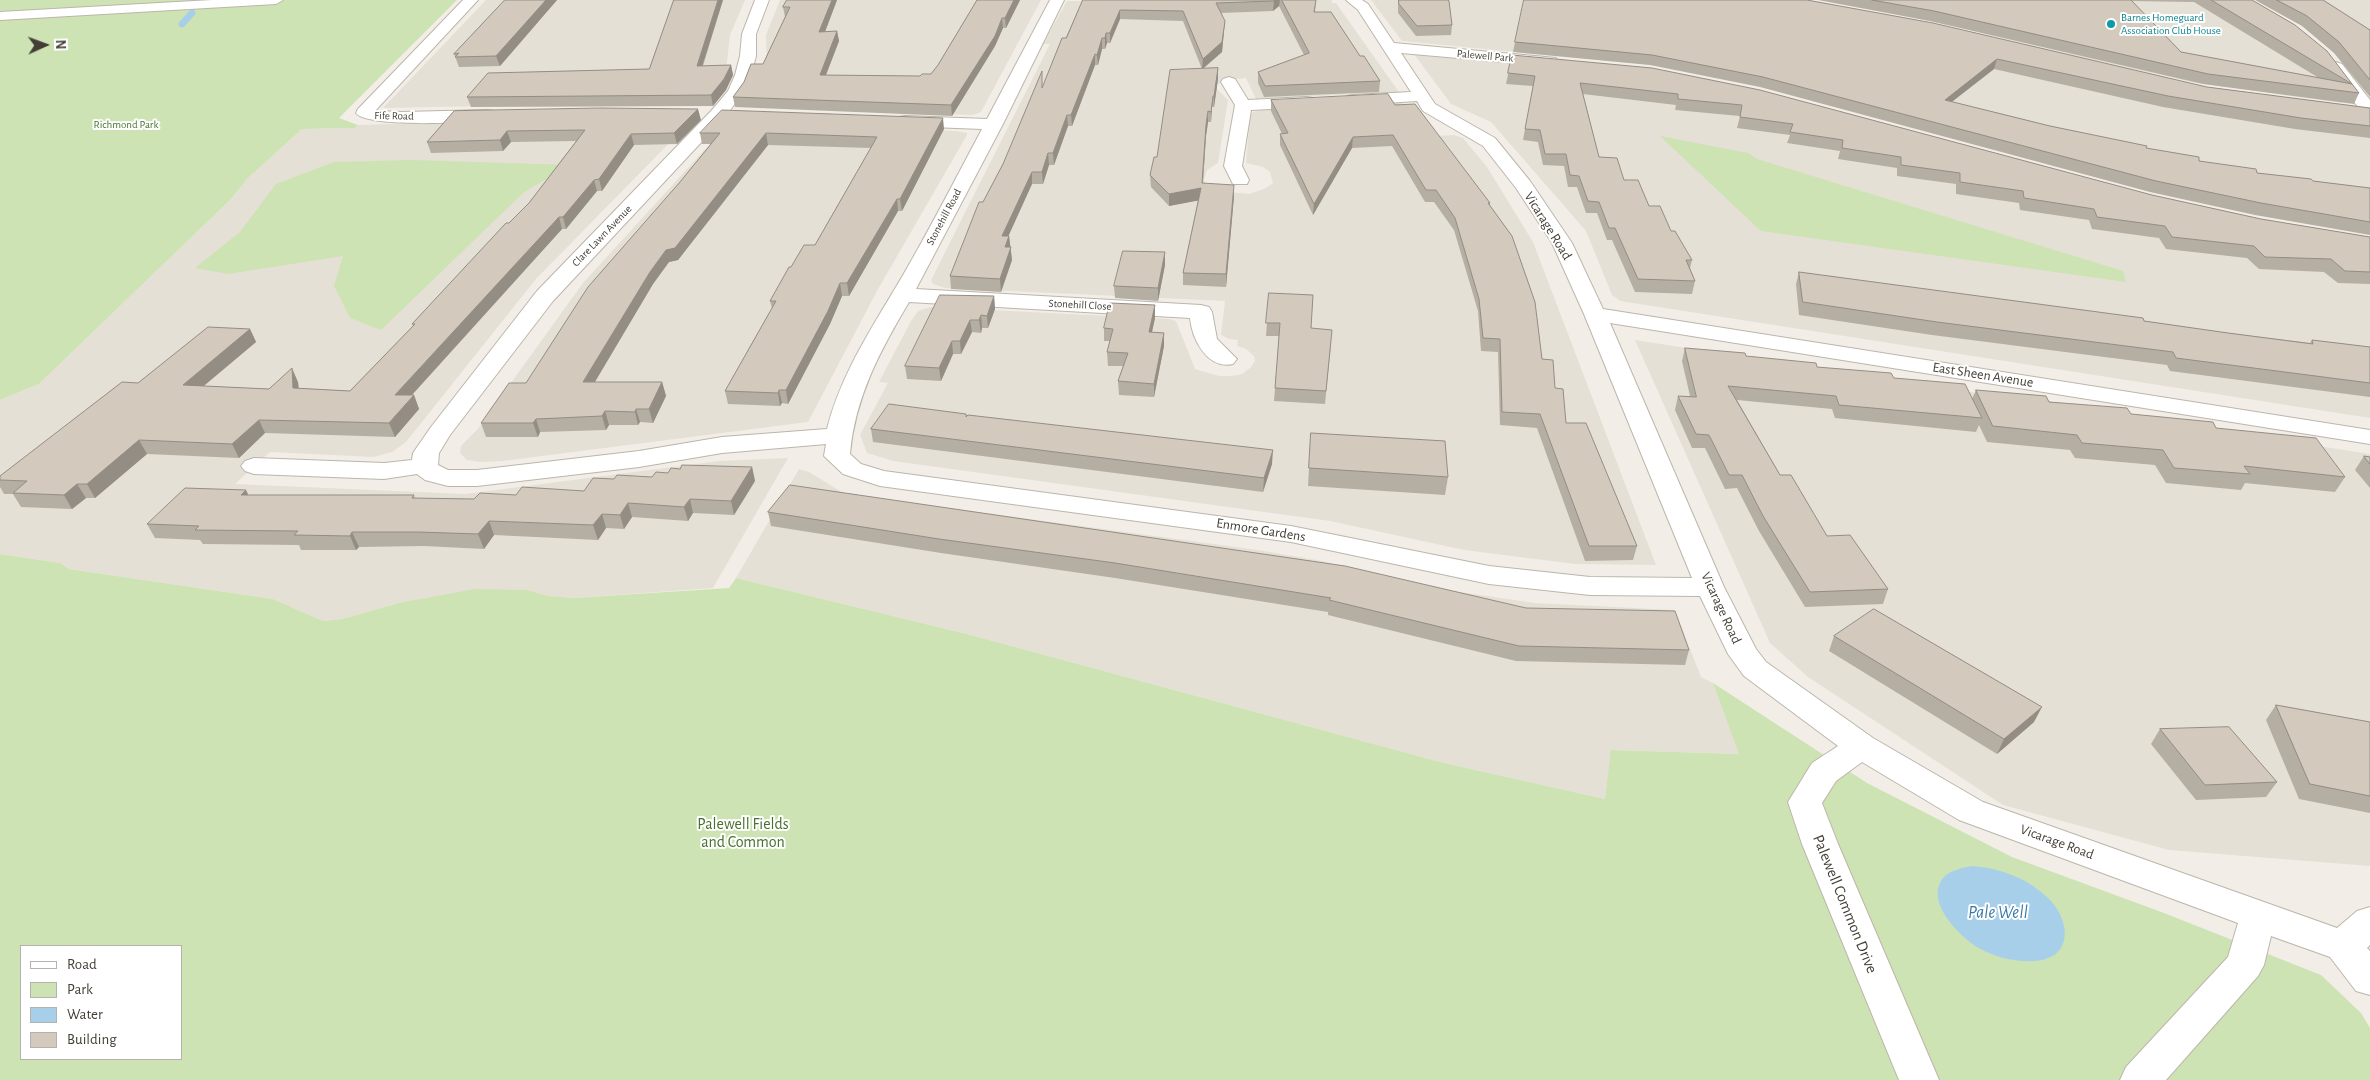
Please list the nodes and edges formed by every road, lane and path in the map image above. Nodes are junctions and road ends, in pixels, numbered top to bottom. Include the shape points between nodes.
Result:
1 (276, 0) edge
2 (471, 0) edge
3 (762, 0) edge
4 (1057, 0) edge
5 (1353, 0) edge
6 (0, 16) edge
7 (1389, 47) junction
8 (2328, 58) edge
9 (1563, 63) edge
10 (1229, 82) dead end
11 (1421, 96) junction
12 (1243, 105) junction
13 (2351, 111) edge
14 (2370, 112) edge
15 (501, 114) edge
16 (890, 120) edge
17 (994, 124) junction
18 (1240, 180) dead end
19 (903, 295) junction
20 (1595, 314) junction
21 (1225, 358) dead end
22 (837, 436) junction
23 (2370, 437) edge
24 (254, 466) dead end
25 (423, 466) junction
26 (1710, 586) junction
27 (1861, 746) junction
28 (2258, 916) junction
29 (2356, 934) edge
30 (2370, 979) edge
31 (1918, 1080) edge
32 (2140, 1080) edge

1 - 6 street
2 - 15 street, Fife Road via 364,113 386,117
3 - 25 street, Clare Lawn Avenue via 749,34 744,75 736,92 545,296 436,438 426,452
4 - 17 street, Stonehill Road
5 - 7 street, Vicarage Road via 1363,7
7 - 9 street, Palewell Park
7 - 11 street, Vicarage Road
8 - 14 street
10 - 12 street
11 - 12 street
11 - 20 street, Vicarage Road via 1443,117 1489,142 1562,242
12 - 18 street via 1233,166
13 - 14 street
16 - 17 street
17 - 19 street, Stonehill Road
19 - 21 street, Stonehill Close via 1201,312 1201,332 1210,347
19 - 22 street, Stonehill Road via 868,354 843,406
20 - 23 street, East Sheen Avenue
20 - 26 street, Vicarage Road
22 - 25 street via 722,445 639,459 477,478 450,479
22 - 26 street, Enmore Gardens via 837,456 852,469 880,478 1291,534 1489,575 1590,586
24 - 25 street via 384,471
26 - 27 street, Vicarage Road via 1743,654 1755,669
27 - 28 street, Vicarage Road via 1971,811
27 - 31 street, Palewell Common Drive via 1824,772 1804,802
28 - 29 street, Vicarage Road
28 - 32 street via 2245,965
29 - 30 street

